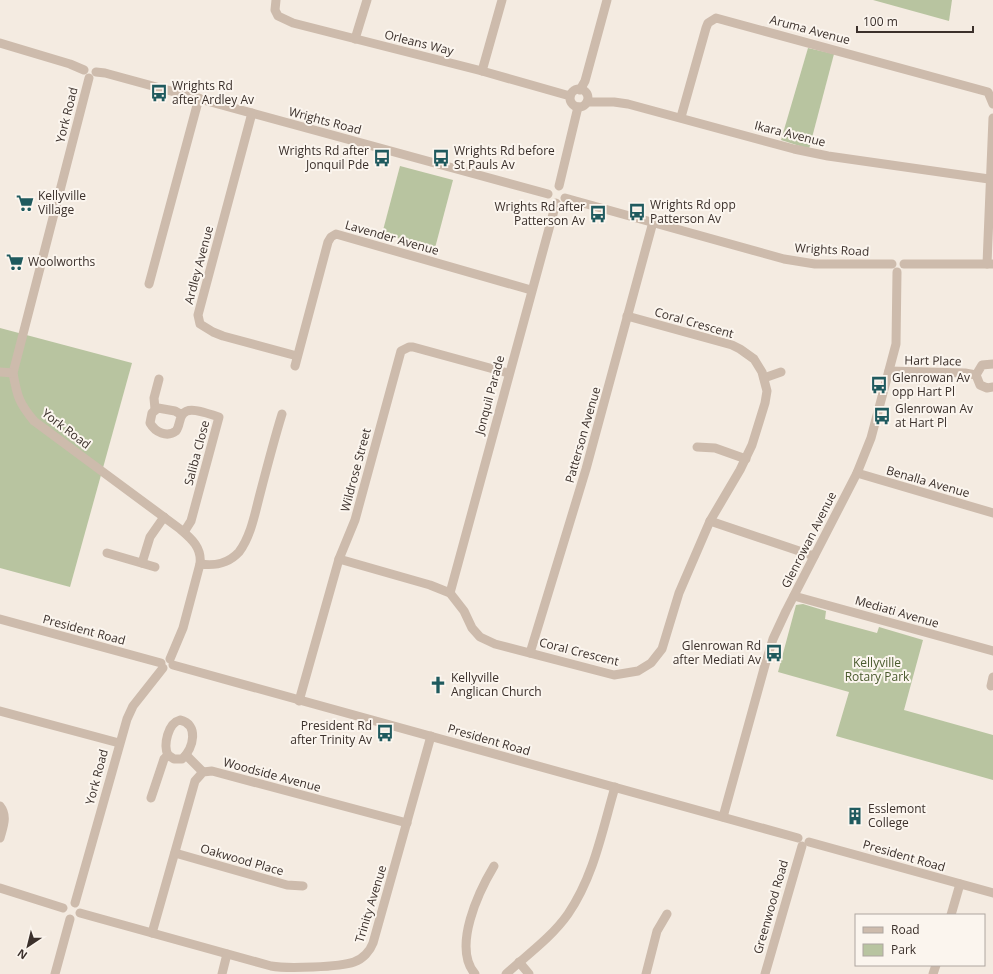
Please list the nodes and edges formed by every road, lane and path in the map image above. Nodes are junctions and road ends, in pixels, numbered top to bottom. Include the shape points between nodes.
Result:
1 (276, 0) edge
2 (367, 0) edge
3 (502, 0) edge
4 (607, 0) edge
5 (355, 40) junction
6 (0, 43) edge
7 (482, 71) junction
8 (90, 73) junction
9 (580, 90) junction
10 (570, 96) junction
11 (199, 98) junction
12 (587, 102) junction
13 (993, 104) edge
14 (578, 107) junction
15 (252, 113) junction
16 (681, 117) junction
17 (993, 118) edge
18 (989, 179) junction
19 (559, 186) junction
20 (548, 194) junction
21 (564, 198) junction
22 (556, 203) junction
23 (653, 222) junction
24 (892, 264) junction
25 (904, 264) junction
26 (990, 264) edge
27 (897, 272) junction
28 (149, 284) dead end
29 (531, 290) junction
30 (627, 316) junction
31 (297, 356) junction
32 (993, 364) edge
33 (295, 366) dead end
34 (890, 371) junction
35 (0, 372) edge
36 (781, 372) dead end
37 (14, 373) junction
38 (508, 373) junction
39 (976, 375) junction
40 (764, 378) junction
41 (159, 379) dead end
42 (993, 387) edge
43 (155, 409) junction
44 (282, 414) dead end
45 (182, 415) junction
46 (697, 447) dead end
47 (746, 459) junction
48 (857, 473) junction
49 (993, 513) edge
50 (164, 517) junction
51 (710, 521) junction
52 (184, 532) junction
53 (107, 553) dead end
54 (814, 556) junction
55 (339, 559) junction
56 (142, 563) junction
57 (200, 564) junction
58 (155, 567) dead end
59 (450, 593) junction
60 (794, 596) junction
61 (0, 619) edge
62 (993, 651) edge
63 (530, 653) junction
64 (171, 662) junction
65 (162, 666) junction
66 (299, 701) junction
67 (0, 711) edge
68 (431, 736) junction
69 (119, 743) junction
70 (168, 755) junction
71 (184, 757) junction
72 (201, 774) junction
73 (615, 787) junction
74 (151, 798) dead end
75 (4, 807) edge
76 (723, 817) junction
77 (407, 824) junction
78 (0, 838) edge
79 (803, 842) junction
80 (175, 853) junction
81 (494, 866) dead end
82 (960, 884) junction
83 (302, 886) dead end
84 (0, 888) edge
85 (993, 893) edge
86 (75, 903) junction
87 (63, 908) junction
88 (80, 913) junction
89 (667, 914) dead end
90 (951, 914) edge
91 (70, 919) junction
92 (152, 933) junction
93 (227, 954) junction
94 (519, 962) junction
95 (55, 974) edge
96 (222, 974) edge
97 (475, 974) edge
98 (506, 974) edge
99 (529, 974) edge
100 (646, 974) edge
101 (765, 974) edge

1 - 5 street, Orleans Way via 275,10 278,16
2 - 5 street
3 - 7 street
4 - 9 street via 586,81
5 - 7 street, Orleans Way
6 - 8 street, Wrights Road via 70,64
7 - 10 street, Orleans Way
8 - 11 street, Wrights Road via 105,73
8 - 37 street, York Road
9 - 10 street
9 - 12 street via 587,94
10 - 14 street via 572,103
11 - 15 street, Wrights Road
11 - 28 street
12 - 14 street
12 - 16 street, Ikara Avenue via 621,103
13 - 16 street, Aruma Avenue via 988,92 716,18 708,23 706,28
14 - 19 street
15 - 20 street, Wrights Road
15 - 31 street, Ardley Avenue via 198,315 200,324 213,332
16 - 18 street, Ikara Avenue via 828,156
17 - 18 street
18 - 26 street
19 - 20 street via 551,188
19 - 21 street via 564,191
20 - 22 street
21 - 22 street
21 - 23 street, Wrights Road
22 - 29 street, Jonquil Parade
23 - 24 street, Wrights Road via 804,263
23 - 30 street, Patterson Avenue
24 - 25 street via 898,260
24 - 27 street via 893,270
25 - 26 street
25 - 27 street via 904,269
27 - 34 street, Glenrowan Avenue via 896,339
29 - 31 street, Lavender Avenue via 336,234 328,242
29 - 38 street, Jonquil Parade
30 - 40 street, Coral Crescent via 740,348 754,359
30 - 63 street, Patterson Avenue via 586,469
31 - 33 street, Lavender Avenue
32 - 39 street, Hart Place via 982,365
34 - 39 street, Hart Place
34 - 48 street, Glenrowan Avenue via 869,443
35 - 37 street
36 - 40 street
37 - 50 street, York Road via 16,391 22,406 34,421
38 - 55 street, Wildrose Street via 413,348 408,347 401,351 355,520
38 - 59 street, Jonquil Parade
39 - 42 street, Hart Place via 980,385
40 - 47 street, Coral Crescent via 765,403
41 - 43 street, Saliba Close
43 - 45 street, Saliba Close via 161,407
43 - 45 street, Saliba Close via 150,423 152,428 166,435 176,432
44 - 57 street via 252,522 239,552 228,561 214,566
45 - 52 street, Saliba Close via 192,410 219,417 191,521
46 - 47 street via 715,448
47 - 51 street, Coral Crescent
48 - 49 street, Benalla Avenue
48 - 54 street, Glenrowan Avenue
50 - 52 street, York Road
50 - 56 street via 150,537
51 - 54 street
51 - 63 street, Coral Crescent via 679,593 662,649 651,663 638,671 614,675
52 - 57 street, York Road via 197,546 201,557
53 - 56 street
54 - 60 street, Glenrowan Avenue
55 - 59 street
55 - 66 street, Wildrose Street
56 - 58 street
57 - 64 street, York Road
59 - 63 street, Coral Crescent via 480,637 495,644
60 - 62 street, Mediati Avenue
60 - 76 street, Glenrowan Avenue via 773,639
61 - 65 street, President Road
64 - 65 street via 164,659
64 - 66 street, President Road
65 - 69 street, York Road via 133,706
66 - 68 street, President Road
67 - 69 street
68 - 73 street, President Road
68 - 77 street, Trinity Avenue
69 - 86 street, York Road
70 - 71 street via 174,759
70 - 71 street via 165,747 171,726 180,720 189,723 193,734
70 - 74 street via 164,759
71 - 72 street
72 - 77 street, Woodside Avenue via 212,771
72 - 80 street via 195,781
73 - 76 street, President Road
73 - 94 street via 592,870 580,893 567,915
75 - 78 street via 5,820
76 - 79 street, President Road
77 - 93 street, Trinity Avenue via 374,943 367,954 348,963 281,968
79 - 82 street, President Road
79 - 101 street, Greenwood Road
80 - 83 street, Oakwood Place via 287,885
80 - 92 street
81 - 97 street via 481,888 466,936 465,951
82 - 85 street, President Road
82 - 90 street
84 - 87 street
86 - 87 street via 69,902
86 - 88 street via 79,906
87 - 91 street via 65,916
88 - 91 street
88 - 92 street, Trinity Avenue
89 - 100 street via 657,931
91 - 95 street
92 - 93 street, Trinity Avenue
93 - 96 street
94 - 98 street
94 - 99 street

